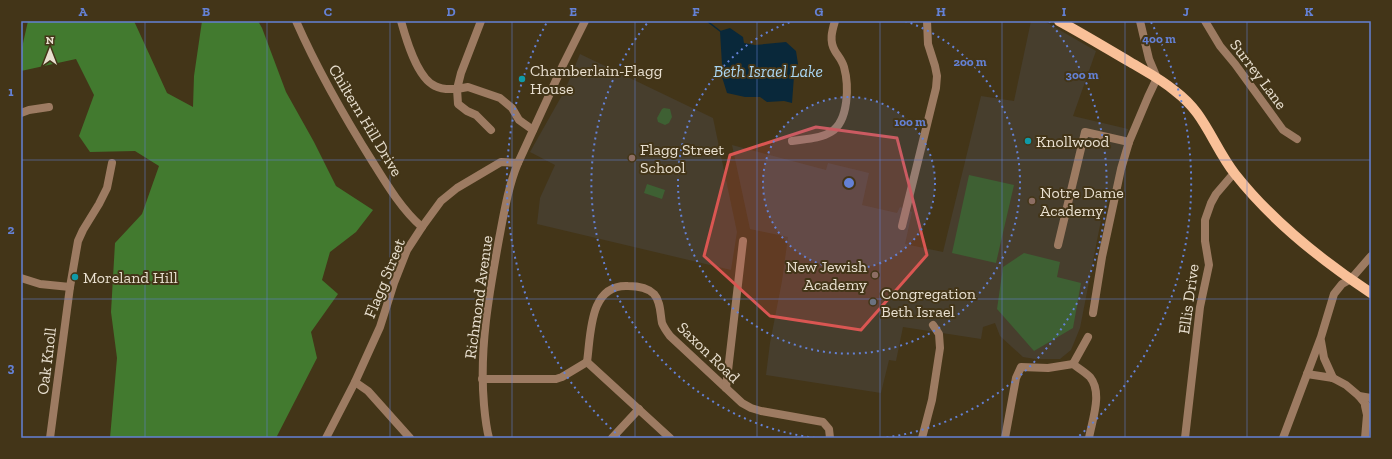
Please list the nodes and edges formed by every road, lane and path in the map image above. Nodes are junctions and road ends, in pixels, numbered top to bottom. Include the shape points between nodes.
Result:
1 (296, 21) edge
2 (401, 21) edge
3 (481, 21) edge
4 (585, 21) edge
5 (835, 21) edge
6 (927, 21) edge
7 (1059, 21) edge
8 (1140, 21) edge
9 (1205, 21) edge
10 (1158, 78) junction
11 (457, 89) junction
12 (48, 107) dead end
13 (21, 113) edge
14 (491, 130) dead end
15 (533, 130) junction
16 (1297, 139) dead end
17 (792, 141) dead end
18 (1129, 142) junction
19 (112, 163) dead end
20 (518, 163) junction
21 (1234, 173) junction
22 (902, 226) dead end
23 (422, 227) junction
24 (743, 241) dead end
25 (1058, 245) dead end
26 (1371, 256) edge
27 (21, 278) edge
28 (1351, 279) junction
29 (70, 287) junction
30 (1371, 293) edge
31 (1093, 313) dead end
32 (933, 325) dead end
33 (1088, 337) dead end
34 (1321, 338) junction
35 (587, 362) junction
36 (1073, 364) junction
37 (1307, 374) junction
38 (1332, 378) junction
39 (482, 379) junction
40 (355, 382) junction
41 (726, 388) junction
42 (1359, 396) junction
43 (1371, 398) edge
44 (1368, 408) edge
45 (639, 409) junction
46 (50, 438) edge
47 (326, 438) edge
48 (410, 438) edge
49 (489, 438) edge
50 (612, 438) edge
51 (670, 438) edge
52 (830, 438) edge
53 (922, 438) edge
54 (1005, 438) edge
55 (1089, 438) edge
56 (1185, 438) edge
57 (1283, 438) edge
58 (1365, 438) edge

1 - 23 street, Chiltern Hill Drive via 349,125 386,183
2 - 11 street via 409,47 426,79 435,87
3 - 11 street
4 - 15 street
5 - 17 street via 832,43 844,68 847,90 842,116 835,129 827,135
6 - 22 street via 928,44 935,66 936,88
7 - 10 main road
8 - 10 street via 1149,59
9 - 16 street, Surrey Lane via 1220,46 1283,130
10 - 18 street
10 - 21 main road via 1197,113
11 - 14 street via 458,104 476,115
11 - 15 street via 468,87 500,98 512,108 519,120
12 - 13 street
15 - 20 street
18 - 25 street via 1085,132
18 - 31 street via 1102,257
19 - 29 street, Oak Knoll via 104,194 78,241
20 - 23 street, Flagg Street via 501,162 457,188 441,201
20 - 39 street, Richmond Avenue via 508,192 495,260 483,344
21 - 28 main road via 1290,231
21 - 56 street, Ellis Drive via 1214,198 1204,220 1209,265 1200,307
23 - 40 street, Flagg Street via 407,250 380,327
24 - 41 street
26 - 28 street
27 - 29 street via 40,284
28 - 30 main road
28 - 34 street via 1342,284 1334,294
29 - 46 street, Oak Knoll
32 - 53 street via 939,334 940,348 932,400
33 - 36 street
34 - 37 street
34 - 38 street via 1324,358
35 - 39 street via 556,379
35 - 41 street, Saxon Road via 594,313 600,298 618,286 640,287 652,292 657,298 663,324 670,336
35 - 45 street
36 - 54 street via 1048,368 1021,367 1016,378
36 - 55 street via 1090,378 1095,388 1096,402
37 - 38 street
37 - 57 street
38 - 42 street
39 - 49 street, Richmond Avenue
40 - 47 street, Flagg Street
40 - 48 street via 368,391
41 - 52 street, Saxon Road via 751,408 822,422 829,429
42 - 43 street
42 - 44 street
44 - 58 street
45 - 50 street
45 - 51 street

